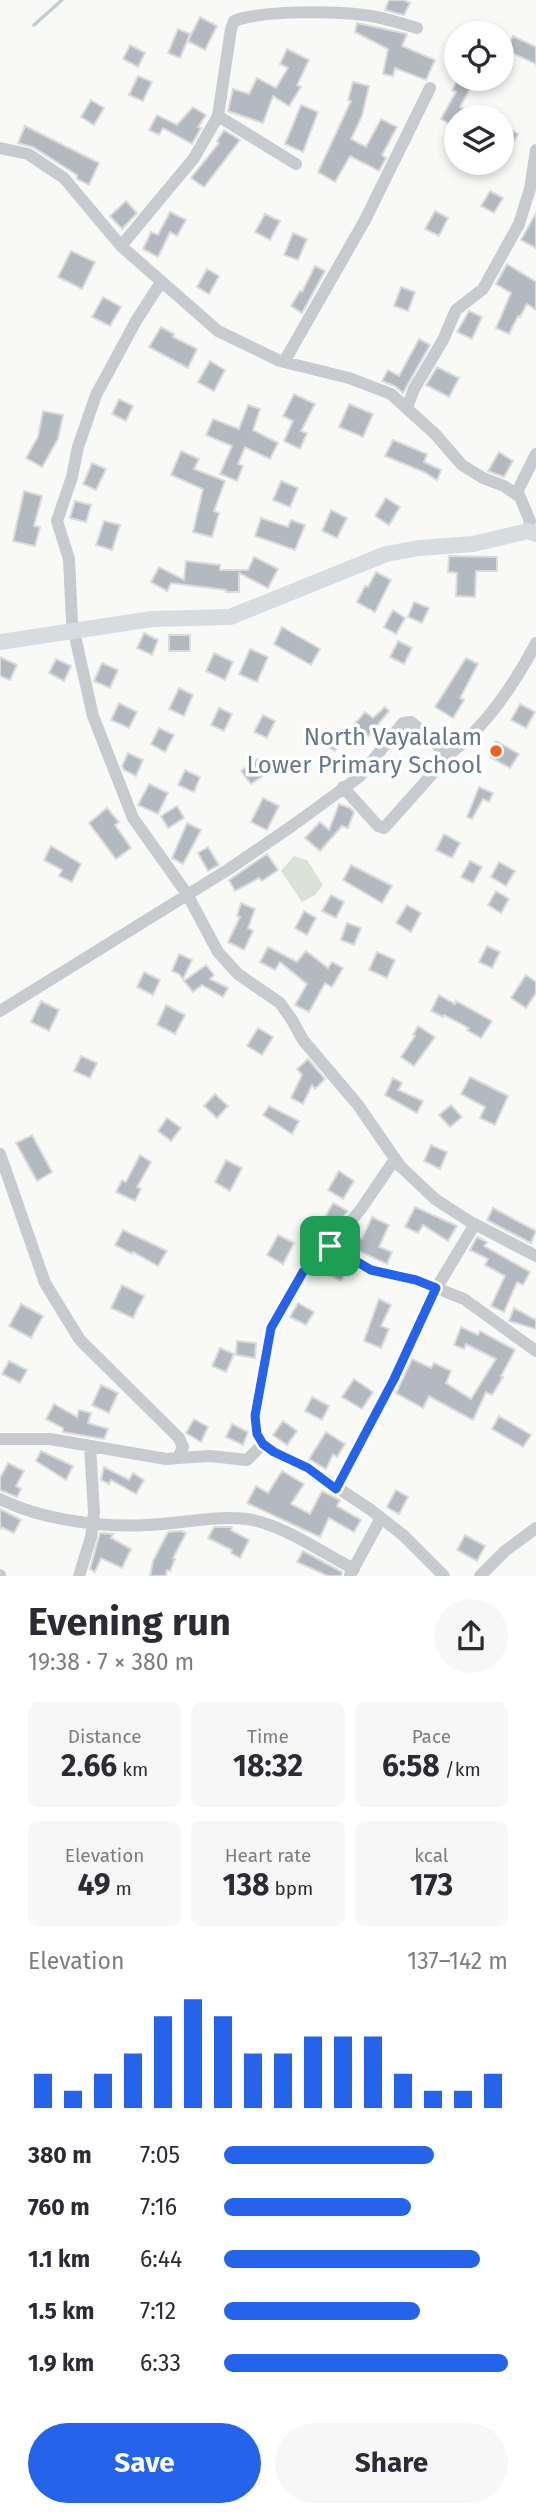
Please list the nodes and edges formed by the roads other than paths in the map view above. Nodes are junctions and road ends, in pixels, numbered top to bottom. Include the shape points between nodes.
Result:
1 (417, 28) dead end
2 (430, 88) dead end
3 (218, 116) junction
4 (0, 148) edge
5 (536, 150) edge
6 (296, 164) dead end
7 (121, 246) junction
8 (161, 282) junction
9 (284, 362) junction
10 (407, 408) junction
11 (536, 454) edge
12 (530, 481) edge
13 (516, 494) junction
14 (532, 533) edge
15 (73, 631) junction
16 (0, 642) edge
17 (536, 643) edge
18 (452, 752) junction
19 (343, 787) junction
20 (187, 894) junction
21 (0, 1011) edge
22 (0, 1154) edge
23 (396, 1159) junction
24 (475, 1224) junction
25 (330, 1246) junction
26 (536, 1256) edge
27 (436, 1288) junction
28 (536, 1351) edge
29 (0, 1439) edge
30 (263, 1444) junction
31 (90, 1446) junction
32 (178, 1458) junction
33 (336, 1489) junction
34 (0, 1499) edge
35 (381, 1518) junction
36 (93, 1522) junction
37 (536, 1528) edge
38 (352, 1572) edge
39 (79, 1576) edge
40 (444, 1576) edge
41 (480, 1576) edge

1 - 3 street via 362,14 261,14 234,21
2 - 9 street via 365,220
3 - 6 street
3 - 7 street via 194,158
4 - 7 street via 28,153 64,178
5 - 10 street via 519,224 483,289 456,310
7 - 8 street
8 - 9 street via 218,331
8 - 15 street via 96,395 57,522 69,559
9 - 10 street via 360,382 391,394
10 - 13 street via 462,465
11 - 12 street
12 - 13 street
13 - 14 street
14 - 15 main road via 386,554 230,617 152,619
15 - 16 main road
15 - 20 street via 93,716 133,818
17 - 18 street via 502,698 468,740
18 - 19 street via 444,751 411,722 403,723 359,777
18 - 19 street via 384,828
19 - 20 street
20 - 21 street
20 - 23 street via 218,952 238,974 280,1003 303,1040
22 - 32 street via 46,1283 80,1340 179,1438 183,1447
23 - 24 street via 435,1199
23 - 25 street
24 - 26 street
24 - 27 street
25 - 27 street via 371,1270
25 - 30 street via 303,1272 271,1328 255,1416
27 - 28 street via 464,1299
27 - 33 street
29 - 31 street via 50,1439
30 - 32 street via 247,1460
30 - 33 street
31 - 32 street
31 - 36 street
33 - 35 street
34 - 36 street via 49,1516
35 - 38 street
35 - 40 street
36 - 38 street via 145,1525 224,1517 251,1520 289,1534
36 - 39 street
37 - 41 street

